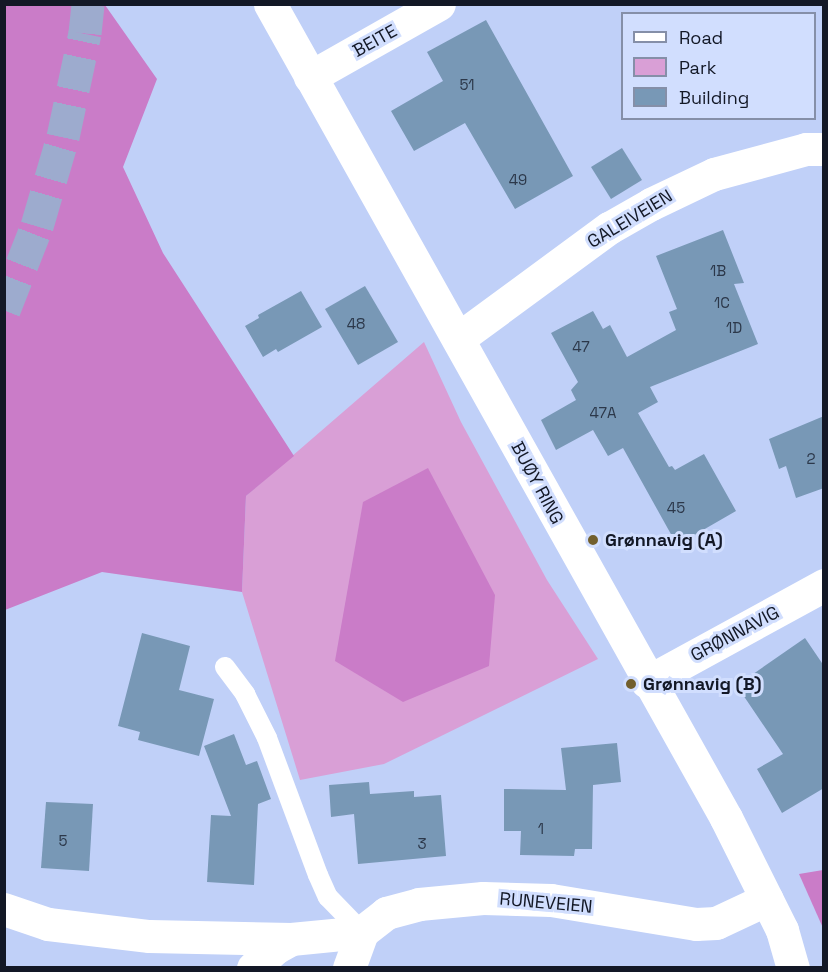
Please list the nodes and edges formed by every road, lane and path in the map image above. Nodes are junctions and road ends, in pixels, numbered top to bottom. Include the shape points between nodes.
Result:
1 (270, 4) edge
2 (439, 4) edge
3 (310, 77) junction
4 (824, 149) edge
5 (459, 338) junction
6 (824, 585) edge
7 (225, 667) dead end
8 (647, 682) junction
9 (767, 899) junction
10 (4, 909) edge
11 (362, 932) junction
12 (291, 939) junction
13 (253, 968) edge
14 (350, 968) edge
15 (793, 968) edge

1 - 3 street, BUØY RING
2 - 3 street, BEITE
3 - 5 street, BUØY RING
4 - 5 street, GALEIVEIEN via 806,149 714,174 651,204 609,228
5 - 8 street, BUØY RING
6 - 8 street, GRØNNAVIG
7 - 11 lane via 245,694 267,738 328,897
8 - 9 street, BUØY RING via 726,818
9 - 11 street, RUNEVEIEN via 716,923 696,924 551,900 483,898 419,904 386,913
9 - 15 street, BUØY RING via 782,930
10 - 12 street via 48,924 149,936
11 - 12 street
11 - 14 street
12 - 13 street

